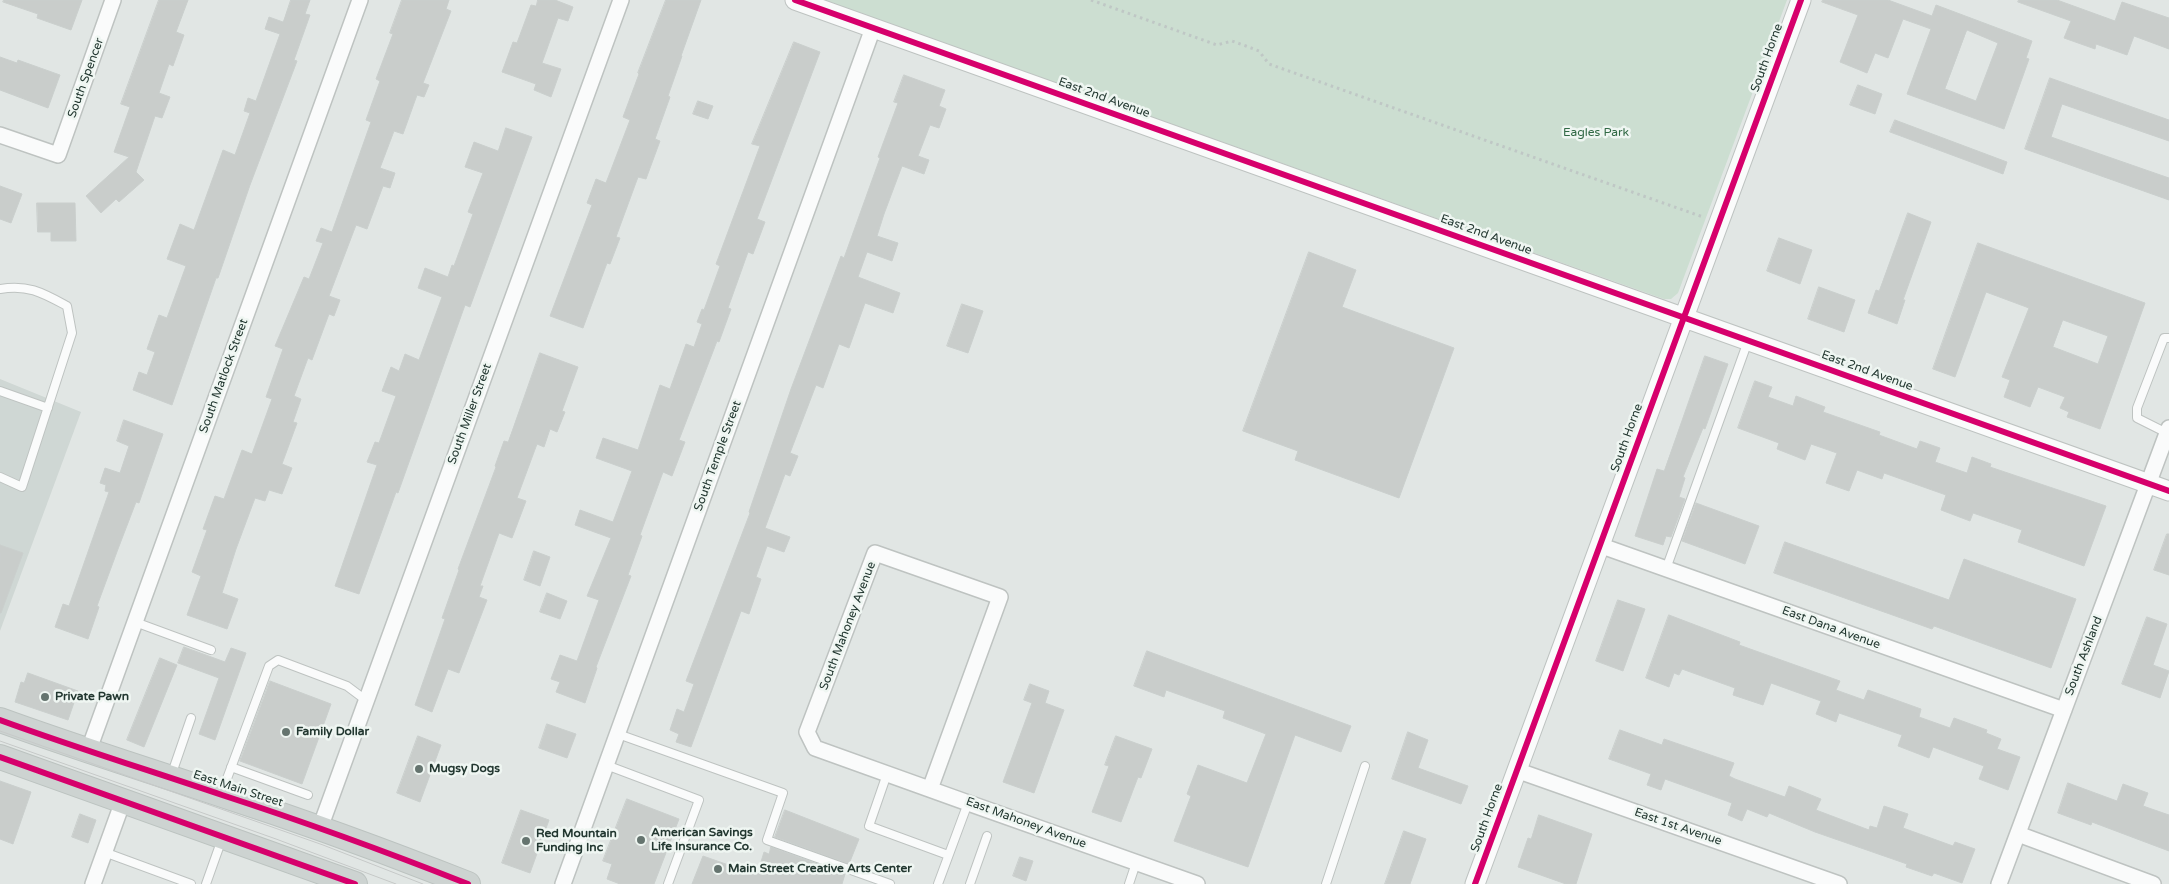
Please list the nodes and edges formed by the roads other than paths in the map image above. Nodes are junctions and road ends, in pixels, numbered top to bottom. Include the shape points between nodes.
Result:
1 (114, 0) edge
2 (360, 0) edge
3 (621, 0) edge
4 (794, 0) edge
5 (1801, 0) edge
6 (873, 28) junction
7 (0, 135) edge
8 (0, 289) edge
9 (1683, 318) junction
10 (2169, 338) edge
11 (1748, 341) junction
12 (0, 391) edge
13 (48, 408) junction
14 (2168, 430) edge
15 (0, 477) edge
16 (2149, 484) junction
17 (2169, 491) edge
18 (1599, 545) junction
19 (1666, 569) junction
20 (135, 622) junction
21 (211, 650) dead end
22 (367, 701) junction
23 (2064, 710) junction
24 (191, 718) dead end
25 (0, 720) edge
26 (618, 734) junction
27 (88, 752) junction
28 (0, 757) edge
29 (856, 763) joint
30 (606, 765) junction
31 (1365, 766) dead end
32 (231, 767) junction
33 (1516, 770) junction
34 (888, 774) junction
35 (170, 778) junction
36 (930, 789) junction
37 (221, 794) junction
38 (308, 795) dead end
39 (122, 801) junction
40 (968, 803) junction
41 (320, 828) junction
42 (2018, 834) junction
43 (223, 836) junction
44 (987, 836) dead end
45 (104, 852) junction
46 (948, 855) junction
47 (1136, 862) junction
48 (327, 879) edge
49 (566, 883) edge
50 (93, 884) edge
51 (191, 884) edge
52 (206, 884) edge
53 (355, 884) edge
54 (468, 884) edge
55 (668, 884) edge
56 (890, 884) edge
57 (938, 884) edge
58 (970, 884) edge
59 (1129, 884) edge
60 (1197, 884) edge
61 (1326, 884) edge
62 (1475, 884) edge
63 (1839, 884) edge
64 (1999, 884) edge
65 (2153, 884) edge

1 - 7 street, South Spencer via 58,156
2 - 20 street, South Matlock Street
3 - 22 street, South Miller Street
4 - 6 street, East 2nd Avenue
5 - 9 street, South Horne
6 - 9 street, East 2nd Avenue
6 - 26 street, South Temple Street
8 - 13 lane via 16,286 41,292 67,306 72,333
9 - 11 street, East 2nd Avenue
9 - 18 street, South Horne
10 - 14 lane via 2164,338 2137,408 2137,418
11 - 16 street, East 2nd Avenue
11 - 19 lane
12 - 13 lane
13 - 15 lane via 22,487
14 - 16 street, South Ashland
16 - 17 street, East 2nd Avenue
16 - 23 street, South Ashland
18 - 19 street, East Dana Avenue
18 - 33 street, South Horne
19 - 23 street, East Dana Avenue
20 - 21 lane
20 - 27 street, South Matlock Street
22 - 32 lane via 347,686 278,660 269,666
22 - 41 street, South Miller Street
23 - 42 street, South Ashland
24 - 35 lane
25 - 27 main road, East Main Street
26 - 30 street, South Temple Street
26 - 56 lane via 783,793 767,840
27 - 35 main road, East Main Street
28 - 39 main road
29 - 34 street, East Mahoney Avenue
29 - 36 street, South Mahoney Avenue via 815,748 808,732 875,552 1000,597
30 - 49 street, South Temple Street
30 - 55 lane via 700,800
31 - 61 lane
32 - 37 lane
32 - 38 lane
33 - 62 street, South Horne
33 - 63 street, East 1st Avenue
34 - 36 street, East Mahoney Avenue
34 - 46 lane via 869,826
35 - 37 main road, East Main Street
36 - 40 street, East Mahoney Avenue
37 - 41 main road, East Main Street
39 - 43 main road
39 - 45 street
40 - 46 lane
40 - 47 street, East Mahoney Avenue
41 - 54 main road, East Main Street
42 - 64 street, South Ashland
42 - 65 street
43 - 48 main road
43 - 52 lane
44 - 58 lane
45 - 50 street
45 - 51 lane
46 - 57 lane
47 - 59 lane
47 - 60 street, East Mahoney Avenue
48 - 53 main road

